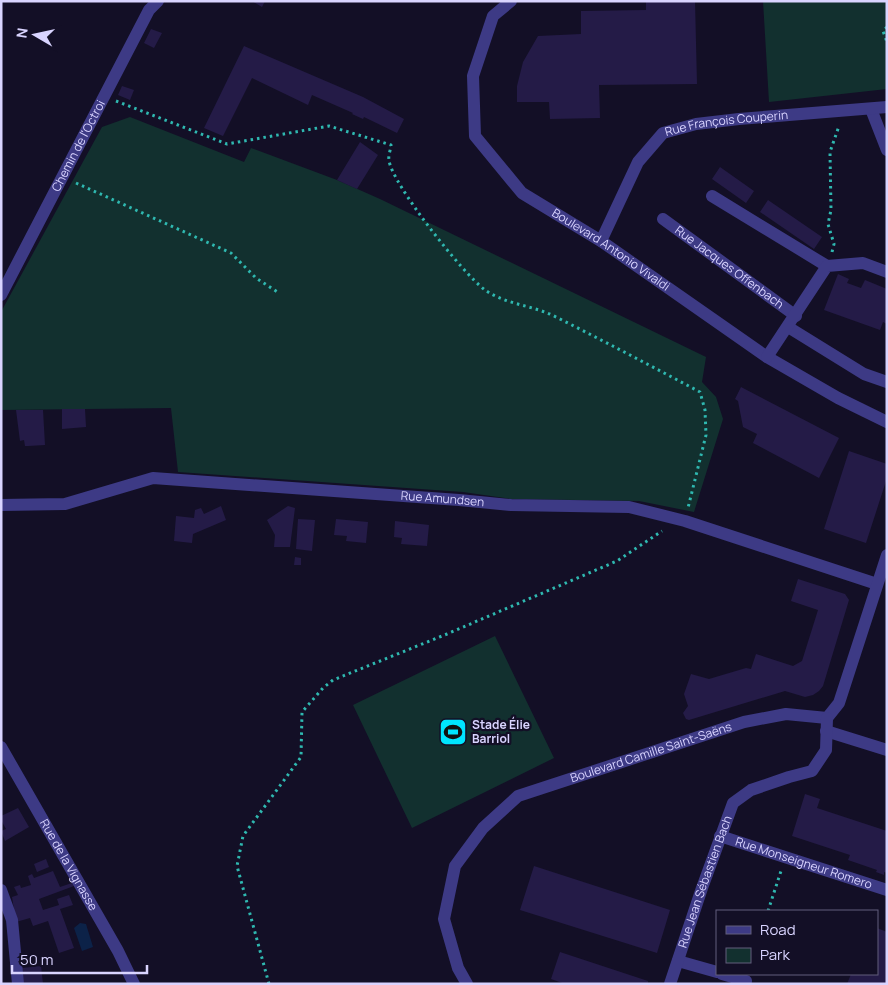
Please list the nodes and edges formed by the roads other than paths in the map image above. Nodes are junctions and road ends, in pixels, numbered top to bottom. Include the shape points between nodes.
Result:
1 (158, 1) edge
2 (511, 1) edge
3 (887, 107) edge
4 (871, 109) junction
5 (887, 150) edge
6 (712, 196) dead end
7 (663, 219) dead end
8 (601, 241) junction
9 (826, 266) junction
10 (887, 272) edge
11 (1, 295) edge
12 (796, 316) junction
13 (788, 328) junction
14 (767, 357) junction
15 (887, 382) edge
16 (887, 422) edge
17 (1, 505) edge
18 (887, 555) edge
19 (877, 584) junction
20 (827, 718) junction
21 (826, 731) junction
22 (1, 747) edge
23 (887, 750) edge
24 (720, 836) junction
25 (1, 890) edge
26 (887, 890) edge
27 (678, 961) junction
28 (716, 972) edge
29 (725, 975) edge
30 (746, 981) dead end
31 (18, 984) edge
32 (134, 984) edge
33 (467, 984) edge
34 (670, 984) edge

1 - 11 street, Chemin de l'Octroi via 149,10
2 - 8 street, Boulevard Antonio Vivaldi via 494,16 473,76 475,136 522,193
3 - 4 street, Rue François Couperin
4 - 5 street
4 - 8 street, Rue François Couperin via 739,118 662,133 638,162
6 - 9 street
7 - 12 street, Rue Jacques Offenbach
8 - 14 street, Boulevard Antonio Vivaldi
9 - 10 street via 863,264
9 - 12 street, Rue Jacques Offenbach
12 - 13 street, Rue Jacques Offenbach
13 - 14 street, Rue Jacques Offenbach
13 - 15 street via 864,374
14 - 16 street, Boulevard Antonio Vivaldi
17 - 19 street, Rue Amundsen via 65,504 153,478 511,505 629,507 679,519
18 - 19 street
19 - 20 street via 839,703
20 - 21 street, Rue Jean Sébastien Bach
20 - 33 street, Boulevard Camille Saint-Saëns via 786,714 744,722 518,796 483,828 455,866 444,919 458,968
21 - 23 street
21 - 24 street, Rue Jean Sébastien Bach via 826,750 812,771 751,790 733,803
22 - 32 street, Rue de la Vignasse
24 - 26 street, Rue Monseigneur Romero
24 - 27 street, Rue Jean Sébastien Bach
25 - 31 street via 12,920
27 - 28 street
27 - 34 street, Rue Jean Sébastien Bach
29 - 30 street

